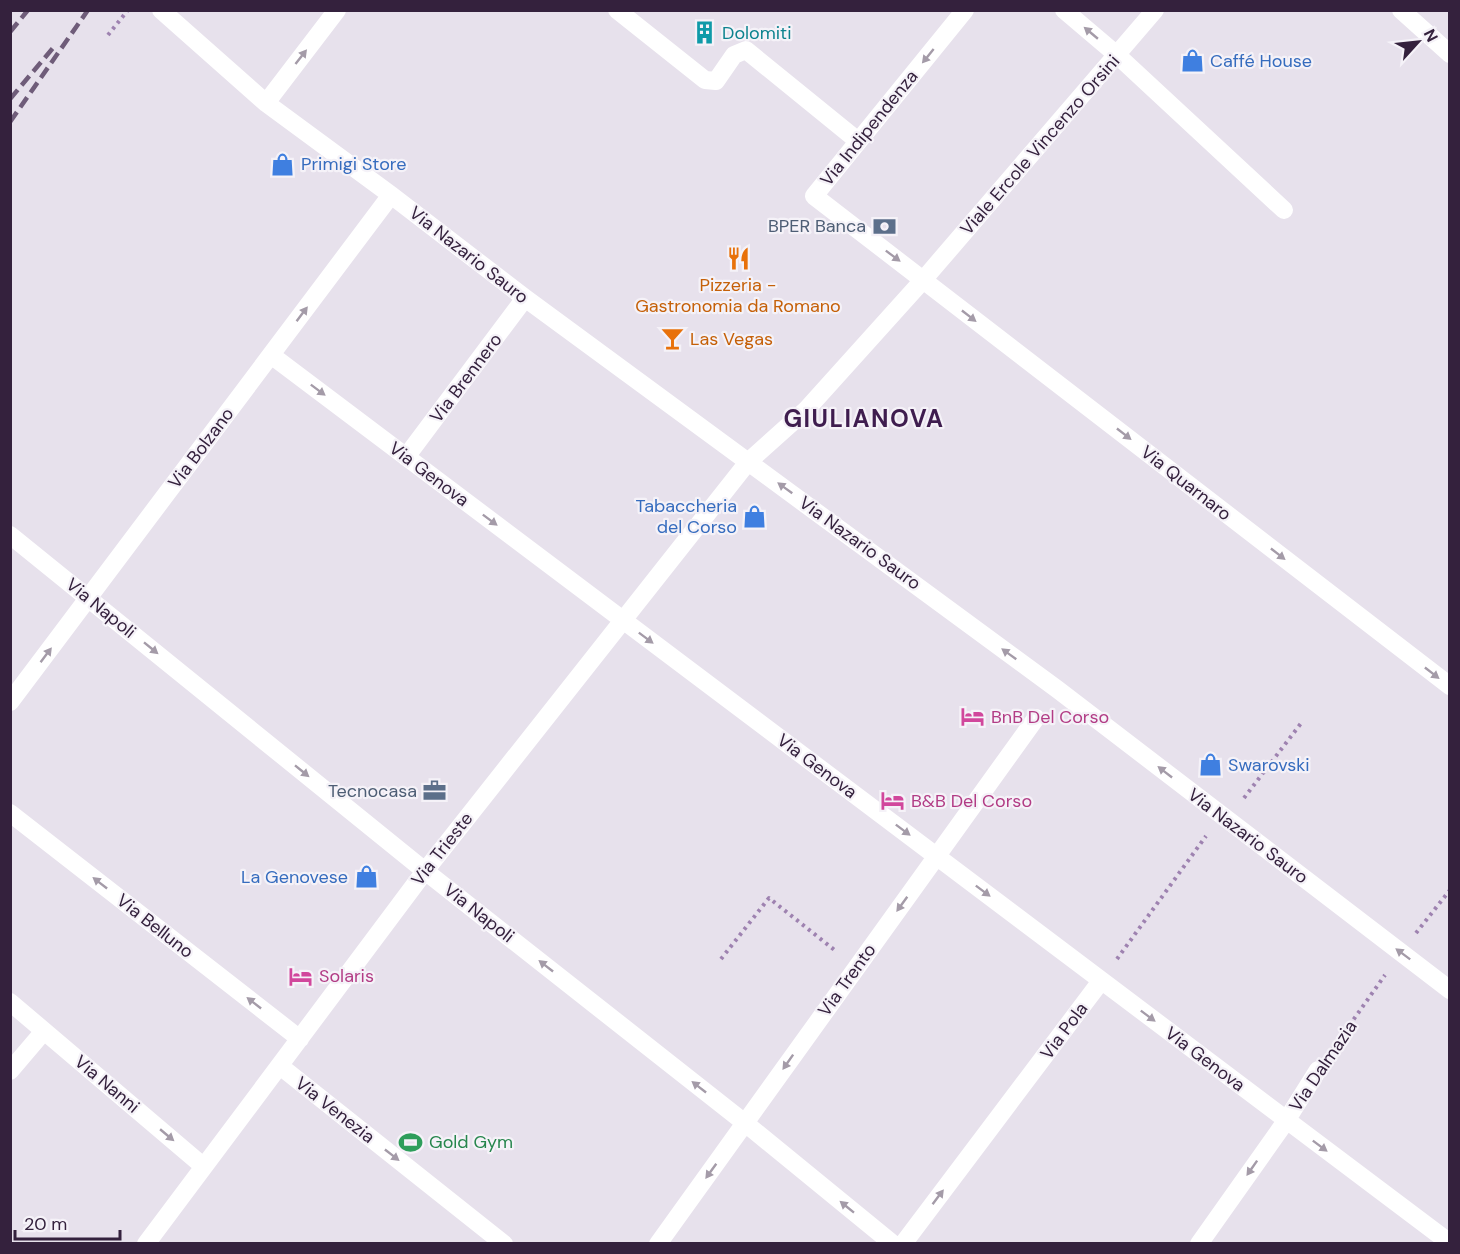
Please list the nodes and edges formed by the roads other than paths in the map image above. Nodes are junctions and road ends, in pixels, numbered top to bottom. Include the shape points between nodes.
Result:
1 (161, 10) edge
2 (337, 10) edge
3 (617, 10) edge
4 (965, 10) edge
5 (1064, 10) edge
6 (1155, 10) edge
7 (1401, 10) edge
8 (1449, 54) edge
9 (1117, 55) junction
10 (266, 103) junction
11 (858, 141) junction
12 (391, 195) junction
13 (1284, 210) dead end
14 (924, 279) junction
15 (525, 298) junction
16 (271, 355) junction
17 (772, 441) joint
18 (406, 457) junction
19 (748, 462) junction
20 (10, 535) edge
21 (89, 597) junction
22 (622, 620) junction
23 (1449, 686) edge
24 (10, 702) edge
25 (1036, 718) dead end
26 (10, 813) edge
27 (936, 856) junction
28 (425, 871) junction
29 (1101, 981) junction
30 (1449, 990) edge
31 (10, 1002) edge
32 (44, 1031) junction
33 (300, 1039) junction
34 (280, 1066) junction
35 (1318, 1070) road end
36 (10, 1071) edge
37 (1286, 1121) junction
38 (745, 1124) junction
39 (203, 1166) junction
40 (1449, 1243) edge
41 (146, 1244) edge
42 (504, 1244) edge
43 (658, 1244) edge
44 (893, 1244) edge
45 (903, 1244) edge
46 (1199, 1244) edge

1 - 10 street, Via Nazario Sauro
10 -> 2 street
3 - 11 street via 705,80 716,81 734,55 746,50
4 -> 11 street, Via Indipendenza
9 -> 5 street
6 - 9 street, Viale Ercole Vincenzo Orsini
7 - 8 street
9 - 13 street
9 - 14 street, Viale Ercole Vincenzo Orsini
10 - 12 street, Via Nazario Sauro
11 -> 14 street, Via Indipendenza via 814,196
12 - 15 street, Via Nazario Sauro
16 -> 12 street, Via Bolzano
14 - 17 street, Viale Ercole Vincenzo Orsini via 806,410
14 -> 23 street, Via Quarnaro
15 - 18 street, Via Brennero
15 - 19 street, Via Nazario Sauro
16 -> 18 street, Via Genova
16 - 21 street, Via Bolzano
17 - 19 street, Via Trieste
18 -> 22 street, Via Genova
19 - 22 street, Via Trieste
30 -> 19 street, Via Nazario Sauro via 1057,689
20 - 21 street, Via Napoli
24 -> 21 street, Via Bolzano
21 -> 28 street, Via Napoli
22 -> 27 street, Via Genova
22 - 28 street, Via Trieste
25 - 27 street, Via Trento
33 -> 26 street, Via Belluno
27 -> 29 street, Via Genova
27 -> 38 street, Via Trento
28 - 33 street, Via Trieste
38 -> 28 street, Via Napoli
29 -> 37 street, Via Genova
45 -> 29 street, Via Pola
31 - 32 street, Via Nanni
32 - 36 street
32 -> 39 street, Via Nanni
33 - 34 street, Via Trieste
34 - 39 street, Via Trieste
34 -> 42 street, Via Venezia
35 - 37 street, Via Dalmazia
37 -> 40 street, Via Genova
37 -> 46 street, Via Dalmazia
38 -> 43 street, Via Trento
44 -> 38 street, Via Napoli
39 - 41 street, Via Trieste

